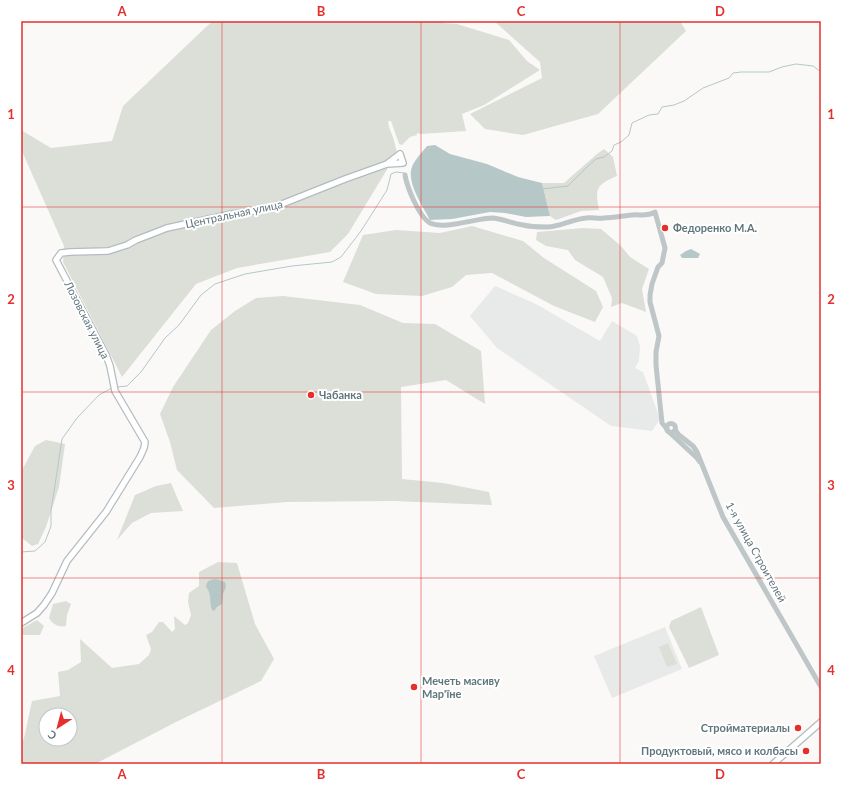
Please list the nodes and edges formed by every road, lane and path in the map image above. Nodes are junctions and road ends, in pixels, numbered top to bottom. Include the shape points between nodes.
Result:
1 (387, 164) junction
2 (405, 175) dead end
3 (61, 253) joint
4 (662, 423) junction
5 (671, 423) junction
6 (668, 430) junction
7 (675, 430) junction
8 (706, 473) junction
9 (21, 623) edge
10 (821, 687) edge
11 (821, 722) edge
12 (773, 764) edge

1 - 1 main road, Центральная улица via 400,154 403,163
1 - 3 main road, Центральная улица via 282,204 167,228 108,251
2 - 4 street via 421,215 425,220 438,225 494,218 523,225 549,227 586,218 656,214 666,248 650,295 659,336 656,365
3 - 9 main road, Лозовская улица via 56,260 106,355 115,390 145,442 140,457 106,512 67,561 52,594 37,613
4 - 5 street
4 - 6 street
5 - 6 street via 667,425
5 - 7 street
6 - 7 street
6 - 8 street via 696,458
7 - 8 street, 1-я улица Строителей via 693,446
8 - 10 street, 1-я улица Строителей via 723,517
11 - 12 main road

